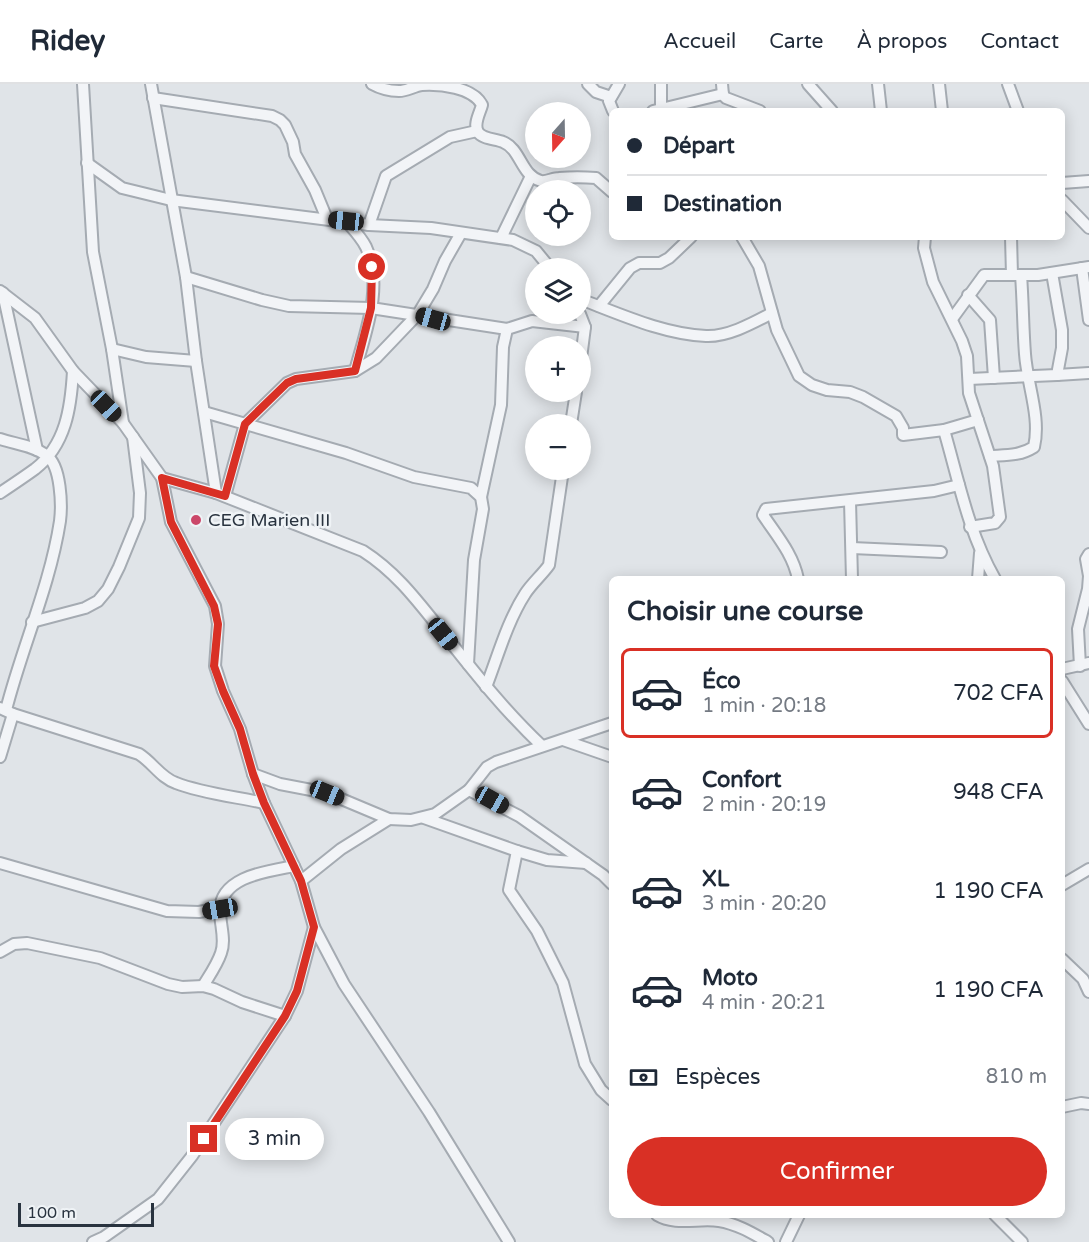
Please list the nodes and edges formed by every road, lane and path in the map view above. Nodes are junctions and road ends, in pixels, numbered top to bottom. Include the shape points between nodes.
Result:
1 (82, 84) edge
2 (151, 84) edge
3 (372, 84) edge
4 (588, 84) edge
5 (619, 84) edge
6 (661, 84) edge
7 (808, 84) edge
8 (878, 84) edge
9 (939, 84) edge
10 (1008, 84) edge
11 (441, 85) edge
12 (722, 89) edge
13 (611, 97) junction
14 (153, 98) junction
15 (611, 108) edge
16 (656, 108) edge
17 (662, 108) edge
18 (752, 108) edge
19 (829, 108) edge
20 (881, 108) edge
21 (942, 108) edge
22 (1017, 108) edge
23 (477, 131) junction
24 (87, 163) junction
25 (531, 176) junction
26 (1089, 181) edge
27 (1065, 183) edge
28 (609, 189) edge
29 (171, 200) junction
30 (1065, 203) edge
31 (327, 219) junction
32 (346, 221) junction
33 (369, 225) junction
34 (1089, 228) edge
35 (461, 233) junction
36 (501, 238) junction
37 (688, 240) edge
38 (744, 240) edge
39 (925, 240) edge
40 (1011, 240) edge
41 (542, 258) edge
42 (1085, 267) edge
43 (1052, 273) junction
44 (1016, 275) junction
45 (186, 277) junction
46 (1, 292) edge
47 (968, 295) junction
48 (591, 303) edge
49 (599, 306) junction
50 (371, 308) junction
51 (772, 313) junction
52 (418, 314) junction
53 (952, 319) junction
54 (1089, 320) edge
55 (584, 324) edge
56 (585, 327) junction
57 (507, 329) junction
58 (584, 336) edge
59 (112, 349) junction
60 (196, 361) junction
61 (73, 371) junction
62 (355, 371) junction
63 (1089, 374) edge
64 (1057, 375) junction
65 (1029, 377) junction
66 (993, 378) junction
67 (969, 379) junction
68 (204, 412) junction
69 (978, 420) junction
70 (123, 423) junction
71 (245, 424) junction
72 (944, 430) junction
73 (133, 437) junction
74 (0, 439) edge
75 (37, 450) junction
76 (48, 456) junction
77 (990, 456) junction
78 (162, 478) junction
79 (562, 480) edge
80 (959, 484) junction
81 (0, 493) edge
82 (221, 494) junction
83 (481, 497) junction
84 (850, 501) junction
85 (970, 527) junction
86 (852, 548) junction
87 (941, 552) dead end
88 (980, 553) junction
89 (1089, 554) edge
90 (797, 576) edge
91 (852, 576) edge
92 (978, 576) edge
93 (992, 576) edge
94 (1089, 576) edge
95 (32, 622) junction
96 (1089, 626) edge
97 (1078, 629) junction
98 (468, 664) junction
99 (1084, 665) edge
100 (1065, 668) edge
101 (1065, 686) edge
102 (486, 687) junction
103 (6, 711) edge
104 (609, 724) edge
105 (1089, 724) edge
106 (563, 740) junction
107 (542, 746) junction
108 (609, 756) edge
109 (0, 757) edge
110 (253, 774) junction
111 (470, 790) junction
112 (264, 803) junction
113 (424, 818) junction
114 (388, 819) junction
115 (517, 851) junction
116 (0, 863) edge
117 (586, 863) junction
118 (294, 866) junction
119 (1089, 869) edge
120 (301, 881) junction
121 (609, 882) edge
122 (1065, 883) edge
123 (220, 909) junction
124 (314, 927) junction
125 (0, 952) edge
126 (1065, 962) edge
127 (203, 986) junction
128 (1089, 992) edge
129 (285, 1016) junction
130 (609, 1097) edge
131 (1089, 1104) edge
132 (1065, 1106) edge
133 (667, 1218) edge
134 (797, 1218) edge
135 (999, 1218) edge
136 (93, 1242) edge
137 (509, 1242) edge
138 (768, 1242) edge
139 (786, 1242) edge
140 (1022, 1242) edge

1 - 24 street
2 - 14 street
3 - 11 street via 401,91
4 - 13 street via 596,92
5 - 13 street
6 - 16 street
7 - 19 street
8 - 20 street
9 - 21 street
10 - 22 street
11 - 23 street via 478,98 482,105
12 - 17 street
12 - 18 street via 726,98
13 - 15 street
14 - 29 street
14 - 31 street via 280,120
23 - 25 street via 513,147
23 - 33 street via 450,137 386,176
24 - 29 street via 122,188
24 - 59 street via 93,252
25 - 28 street via 542,181 596,178
25 - 36 street
26 - 27 street
29 - 31 street
29 - 45 street
30 - 34 street
31 - 32 street
32 - 33 street
32 - 50 street via 360,237 372,267
33 - 35 street via 409,225
35 - 36 street
35 - 52 street
36 - 41 street via 528,246
37 - 49 street via 660,263 639,263 630,268
38 - 51 street via 759,266
39 - 53 street via 933,282
40 - 44 street
42 - 43 street
42 - 54 street
43 - 44 street
43 - 64 street via 1062,330
44 - 47 street via 984,275
44 - 65 street via 1024,311
45 - 50 street via 289,306
45 - 60 street
46 - 61 street via 35,318
46 - 75 street
47 - 53 street
47 - 66 street via 990,320
48 - 49 street
49 - 51 street via 658,328 708,336 745,328
50 - 52 street
50 - 62 street
51 - 72 street via 799,376 812,385 864,397 896,416 903,435
52 - 57 street
52 - 62 street via 376,358
53 - 67 street via 967,356
55 - 56 street
56 - 57 street via 532,321
56 - 58 street
57 - 83 street via 501,405
59 - 60 street via 146,357
59 - 70 street
60 - 68 street
61 - 70 street
61 - 76 street via 65,428
62 - 71 street via 287,383
63 - 64 street
64 - 65 street
65 - 66 street
65 - 77 street via 1034,447 1020,454
66 - 67 street
67 - 69 street via 969,393
68 - 71 street
68 - 82 street
69 - 72 street
69 - 77 street
70 - 73 street
71 - 82 street
71 - 83 street via 414,477 471,488
72 - 80 street
73 - 78 street
73 - 95 street via 139,518 108,589 85,608
74 - 75 street
75 - 76 street
76 - 81 street
76 - 95 street via 56,467 60,518
77 - 85 street via 1000,517 995,523
78 - 82 street
78 - 110 street via 171,522 214,606 218,624 214,666 240,729
79 - 102 street via 549,565 514,612
80 - 84 street via 934,491
80 - 85 street
82 - 98 street via 363,550 406,588
83 - 98 street
84 - 86 street
84 - 90 street via 770,507 763,512 795,565
85 - 88 street
86 - 87 street
86 - 91 street
88 - 92 street
88 - 93 street
89 - 94 street
94 - 97 street
95 - 103 street
96 - 97 street
97 - 99 street
98 - 102 street
99 - 100 street
101 - 105 street
102 - 107 street
103 - 109 street
103 - 112 street via 139,754 151,761 162,776 176,783
104 - 106 street
106 - 107 street
106 - 108 street
107 - 111 street via 496,762
110 - 112 street
110 - 114 street via 327,793
111 - 113 street
111 - 117 street via 519,816
112 - 118 street
113 - 114 street
113 - 115 street
114 - 120 street
115 - 117 street via 547,860
115 - 130 street via 509,890 537,931 563,983 585,1064
116 - 123 street via 167,911
117 - 121 street
118 - 120 street
118 - 123 street via 242,880 230,889
119 - 122 street
120 - 124 street
123 - 127 street via 221,953
124 - 129 street via 297,991
124 - 137 street via 344,984
125 - 127 street via 14,944 27,943 100,958 182,987
126 - 128 street via 1083,979
127 - 129 street
129 - 136 street via 192,1156 158,1199
131 - 132 street
133 - 138 street via 717,1221
134 - 139 street
135 - 140 street

